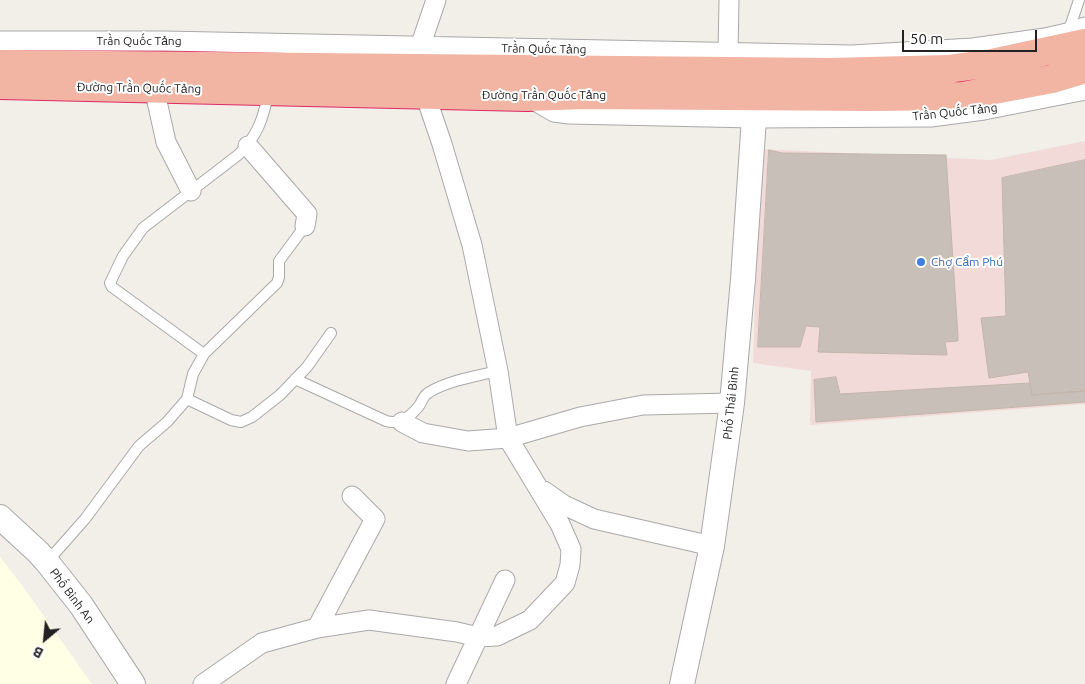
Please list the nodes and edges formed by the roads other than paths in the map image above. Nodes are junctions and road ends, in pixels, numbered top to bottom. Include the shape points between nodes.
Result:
1 (436, 0) edge
2 (729, 0) edge
3 (1079, 0) edge
4 (1085, 27) edge
5 (1076, 38) edge
6 (0, 41) edge
7 (420, 47) junction
8 (728, 53) junction
9 (0, 64) edge
10 (1085, 69) edge
11 (0, 85) edge
12 (154, 88) junction
13 (1085, 90) edge
14 (269, 91) junction
15 (425, 94) junction
16 (527, 97) junction
17 (754, 118) junction
18 (248, 146) junction
19 (192, 192) junction
20 (305, 226) joint
21 (331, 333) dead end
22 (204, 354) junction
23 (498, 372) junction
24 (295, 379) junction
25 (187, 399) junction
26 (732, 403) junction
27 (402, 422) junction
28 (508, 438) junction
29 (536, 486) junction
30 (352, 496) dead end
31 (0, 517) edge
32 (712, 546) junction
33 (46, 562) junction
34 (505, 580) dead end
35 (317, 628) junction
36 (478, 637) junction
37 (133, 684) edge
38 (203, 684) edge
39 (456, 684) edge
40 (682, 684) edge

1 - 7 street
2 - 8 street
3 - 5 lane
4 - 5 street, Trần Quốc Tảng
5 - 8 street, Trần Quốc Tảng via 852,55
5 - 9 highway, Đường Trần Quốc Tảng via 992,64 830,72
6 - 7 street, Trần Quốc Tảng
7 - 8 street, Trần Quốc Tảng
10 - 16 highway, Đường Trần Quốc Tảng via 964,96
11 - 12 highway, Đường Trần Quốc Tảng
12 - 14 highway, Đường Trần Quốc Tảng
12 - 19 street via 166,142
13 - 17 street, Trần Quốc Tảng via 931,117
14 - 15 highway, Đường Trần Quốc Tảng
14 - 18 lane via 262,121
15 - 16 highway, Đường Trần Quốc Tảng
15 - 23 street via 472,245
16 - 17 street, Trần Quốc Tảng via 554,112 569,114
17 - 26 street, Phố Thái Bình
18 - 19 lane
18 - 20 street via 306,214
19 - 22 lane via 143,228 110,283
20 - 22 lane via 279,261 277,283
21 - 24 lane
22 - 25 lane via 193,374
23 - 27 lane via 464,378 426,394
23 - 28 street
24 - 25 lane via 280,395 241,422
24 - 27 lane via 386,421
25 - 33 lane via 139,446 85,519
26 - 28 street via 643,404 580,417
26 - 32 street, Phố Thái Bình
27 - 28 street via 423,433 468,441
28 - 29 street
29 - 32 street via 564,505 594,519
29 - 36 street via 560,524 570,549 565,583 530,620 497,636
30 - 35 street via 375,519
31 - 33 street, Phố Bình An
32 - 40 street, Phố Thái Bình
33 - 37 street, Phố Bình An via 80,605
34 - 36 street
35 - 36 street via 369,620
35 - 38 street via 262,643
36 - 39 street

